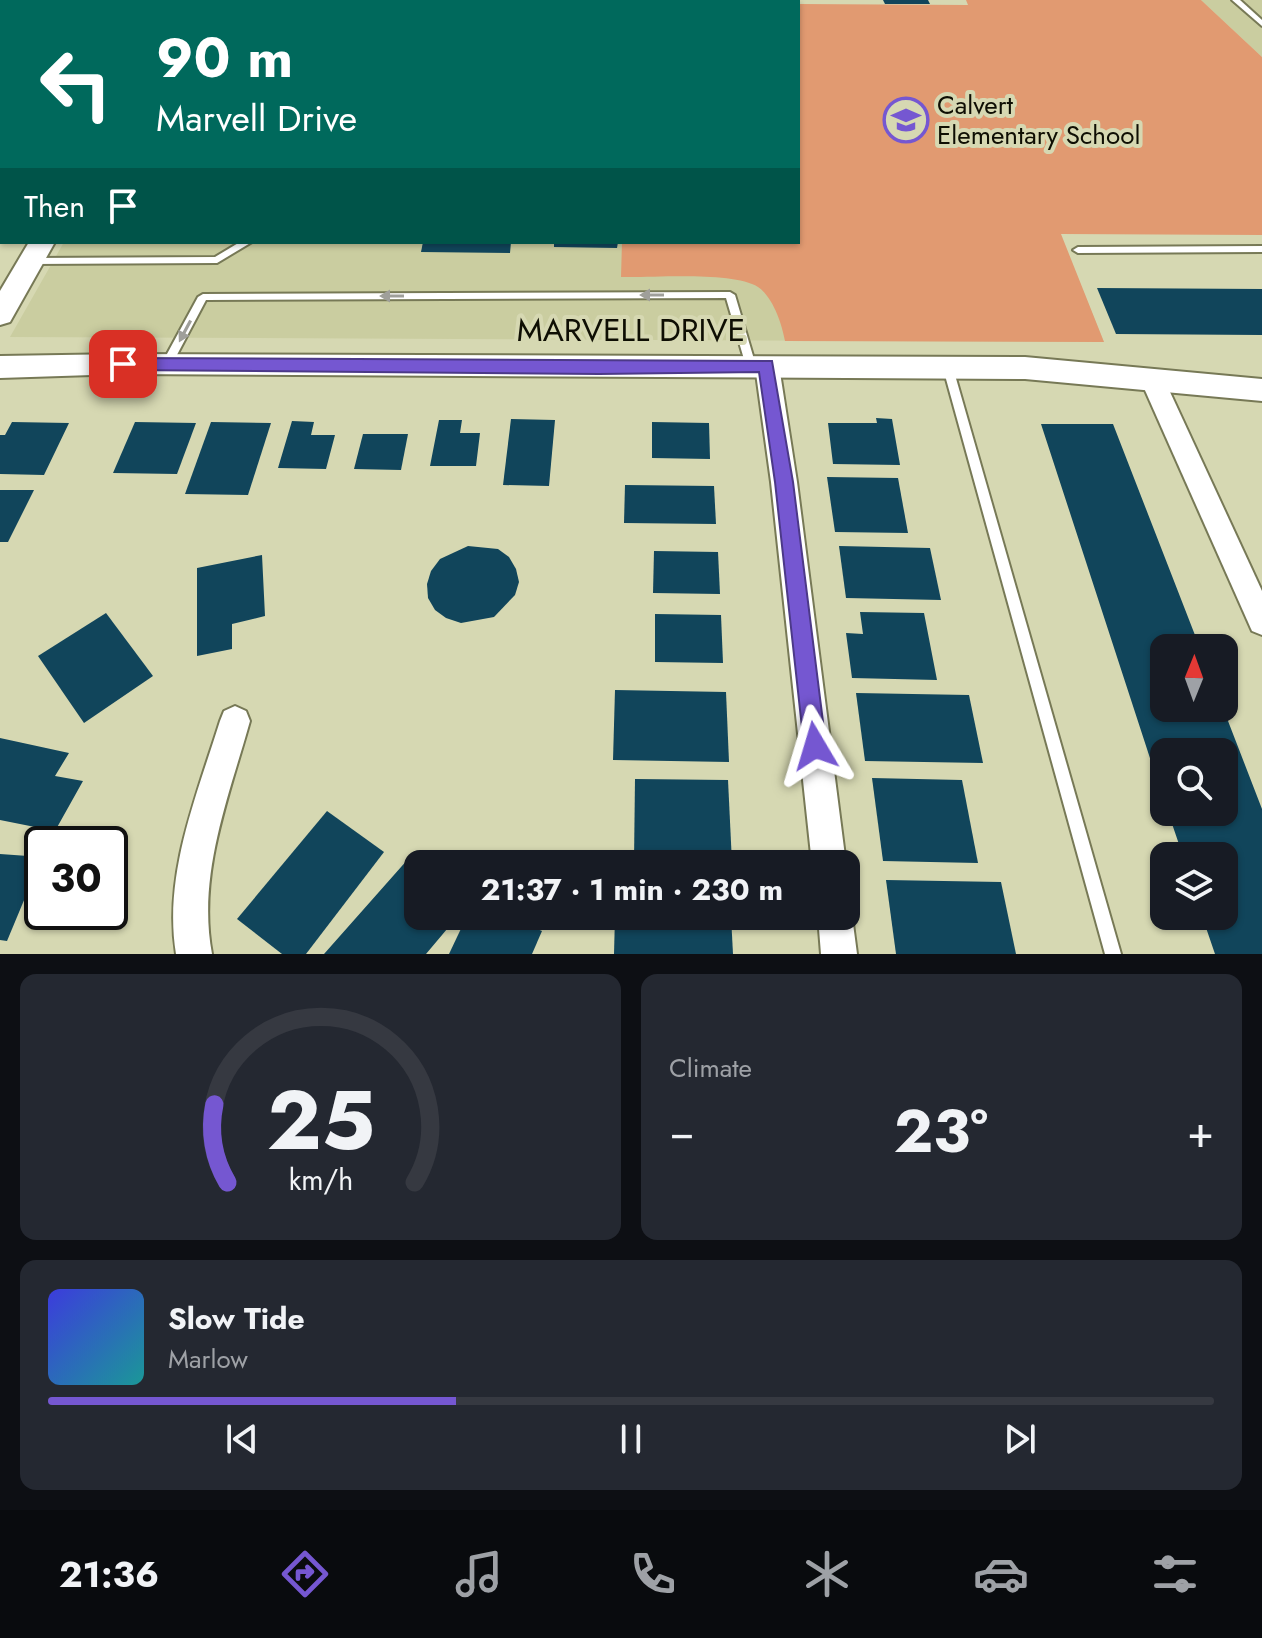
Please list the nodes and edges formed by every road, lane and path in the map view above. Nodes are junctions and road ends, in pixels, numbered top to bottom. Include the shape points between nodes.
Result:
1 (1236, 0) edge
2 (1262, 24) edge
3 (244, 244) edge
4 (1262, 249) edge
5 (1078, 250) dead end
6 (36, 252) edge
7 (0, 315) edge
8 (166, 365) junction
9 (759, 366) junction
10 (0, 367) edge
11 (948, 368) junction
12 (1152, 379) junction
13 (1262, 390) edge
14 (1262, 622) edge
15 (235, 721) dead end
16 (827, 850) edge
17 (836, 930) edge
18 (194, 954) edge
19 (839, 954) edge
20 (1113, 954) edge

1 - 2 lane
3 - 6 lane via 217,260
4 - 5 lane
6 - 7 street
8 - 9 street, MARVELL DRIVE
9 -> 8 lane via 730,295 203,297
8 - 10 street, MARVELL DRIVE
9 - 11 street, MARVELL DRIVE
9 - 16 street via 784,482
11 - 12 street, MARVELL DRIVE via 1025,368
11 - 20 lane
12 - 13 street, MARVELL DRIVE
12 - 14 street
15 - 18 street via 189,892
17 - 19 street

